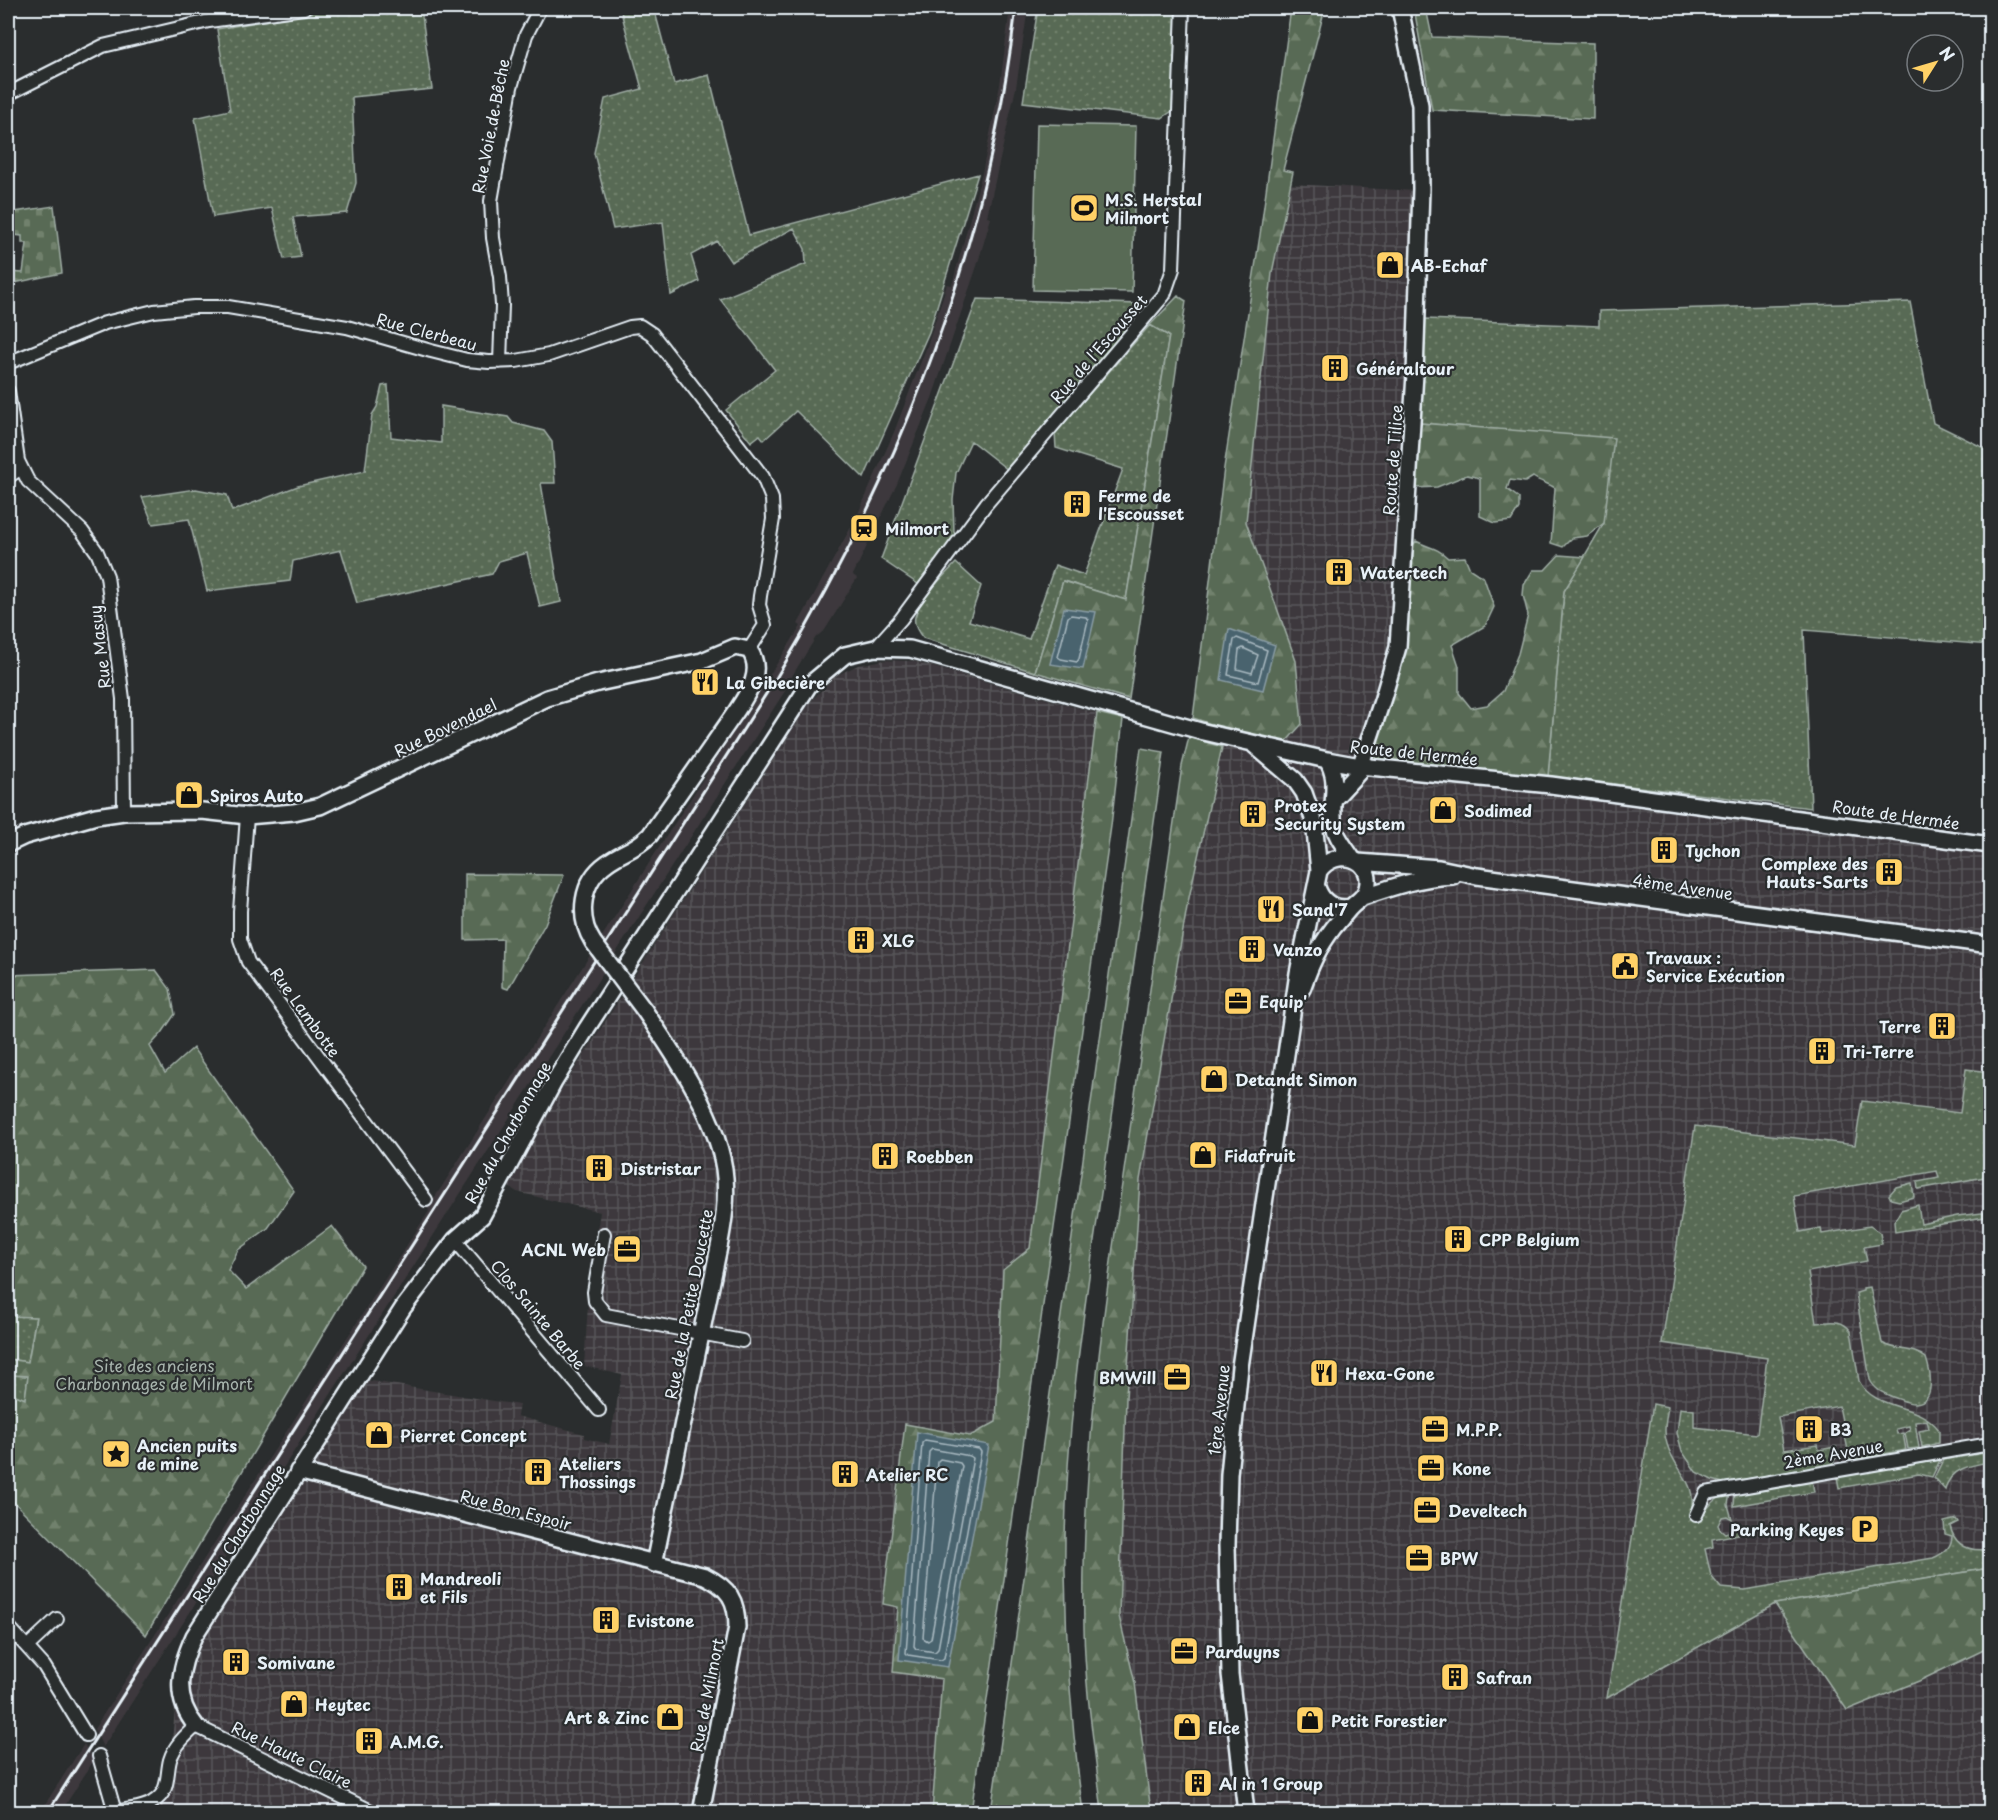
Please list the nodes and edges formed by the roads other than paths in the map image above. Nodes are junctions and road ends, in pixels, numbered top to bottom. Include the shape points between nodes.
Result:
1 (304, 8) edge
2 (540, 8) edge
3 (1183, 8) edge
4 (1400, 8) edge
5 (8, 94) edge
6 (500, 362) junction
7 (8, 363) edge
8 (8, 391) edge
9 (21, 468) junction
10 (8, 477) edge
11 (874, 648) junction
12 (749, 650) junction
13 (845, 655) joint
14 (1252, 743) junction
15 (1305, 756) junction
16 (1327, 760) junction
17 (1360, 766) junction
18 (1295, 780) junction
19 (1335, 798) junction
20 (124, 812) junction
21 (247, 816) junction
22 (8, 844) edge
23 (1990, 845) edge
24 (1355, 860) junction
25 (1319, 871) junction
26 (1477, 876) junction
27 (1317, 887) junction
28 (1357, 902) junction
29 (1990, 945) edge
30 (1293, 1014) junction
31 (426, 1200) dead end
32 (604, 1234) dead end
33 (455, 1240) junction
34 (701, 1333) junction
35 (742, 1341) dead end
36 (599, 1410) dead end
37 (1990, 1444) edge
38 (298, 1471) junction
39 (1696, 1515) dead end
40 (654, 1564) junction
41 (724, 1587) joint
42 (57, 1619) dead end
43 (8, 1626) edge
44 (27, 1647) junction
45 (196, 1726) junction
46 (86, 1736) dead end
47 (99, 1756) dead end
48 (116, 1812) edge
49 (373, 1812) edge
50 (701, 1812) edge
51 (1246, 1812) edge

1 - 5 street via 209,21 103,46
2 - 6 street, Rue Voie de Bêche via 526,35 511,87 491,201 501,296
3 - 11 street, Rue de l'Escousset via 1173,269 1164,296 986,504 901,619
4 - 17 street, Route de Tilice via 1420,105 1415,374 1398,647
6 - 7 street, Rue Clerbeau via 467,360 347,327 217,307 154,311 105,322
6 - 12 street, Rue Clerbeau via 549,355 630,327 640,326 652,334 763,477 772,499 773,519 759,605 765,625
8 - 9 street, Rue Masuy
9 - 10 street
9 - 20 street, Rue Masuy via 33,488 90,540 107,576 124,707
11 - 13 street, Route de Hermée
11 - 14 street, Route de Hermée via 910,649
12 - 21 street, Rue Bovendael via 735,647 702,661 564,692 320,806
12 - 34 street, Rue de la Petite Doucette, bridge via 755,674 748,694 650,835 635,848 607,862 584,897 583,916 588,934 644,1010 713,1127 725,1176 726,1207
13 - 33 street, Rue du Charbonnage via 808,685 575,1047 482,1216
14 - 15 street, Route de Hermée
14 - 18 street, 1ère Avenue
15 - 16 street, Route de Hermée
15 - 18 street
16 - 17 street, Route de Hermée
16 - 19 street via 1335,780
17 - 19 street
17 - 23 street, Route de Hermée via 1551,784
18 - 25 street, 1ère Avenue via 1314,821
19 - 24 street via 1336,833
20 - 21 street, Rue Bovendael via 202,811
20 - 22 street via 73,822
21 - 31 street, Rue Lambotte via 240,939 248,962
24 - 25 street via 1337,857
24 - 26 street, 4ème Avenue
24 - 28 street via 1364,868 1368,886
25 - 27 street, 1ère Avenue
26 - 28 street, 4ème Avenue via 1406,883
26 - 29 street, 4ème Avenue
27 - 28 street via 1323,900 1336,907
27 - 30 street, 1ère Avenue
28 - 30 street, 1ère Avenue via 1315,954
30 - 51 street, 1ère Avenue via 1240,1367 1229,1474 1230,1674
32 - 34 street via 594,1292 595,1301 606,1315
33 - 36 street, Clos Sainte Barbe
33 - 38 street, Rue du Charbonnage via 403,1308
34 - 35 street
34 - 40 street, Rue de la Petite Doucette
37 - 39 street, 2ème Avenue via 1706,1492
38 - 40 street, Rue Bon Espoir
38 - 45 street, Rue du Charbonnage via 194,1636 183,1660 180,1684 187,1715
40 - 41 street, Rue Bon Espoir via 705,1576
41 - 50 street, Rue de Milmort via 737,1610 737,1627
42 - 44 street
43 - 44 street
44 - 46 street via 53,1679
45 - 48 street via 182,1738 170,1758 168,1781 157,1800 146,1807
45 - 49 street, Rue Haute Claire
47 - 48 street

